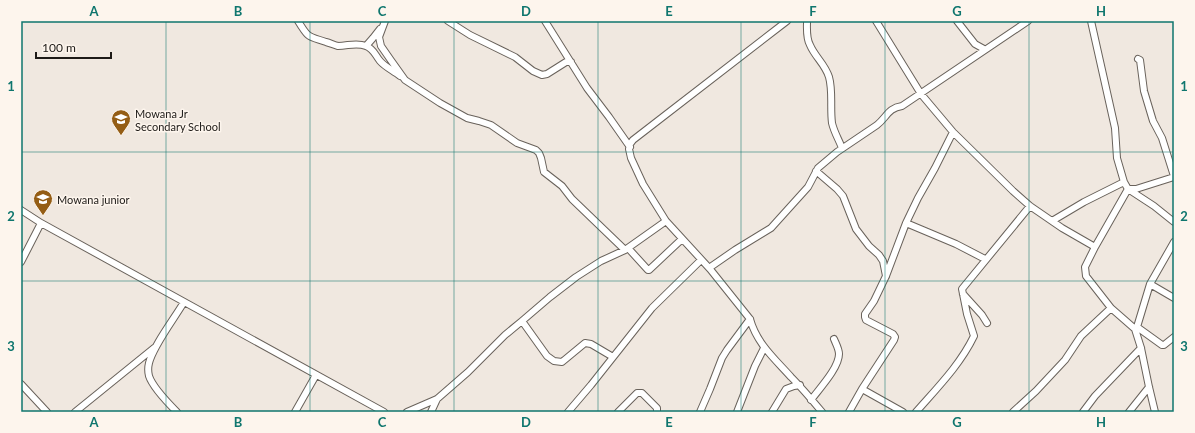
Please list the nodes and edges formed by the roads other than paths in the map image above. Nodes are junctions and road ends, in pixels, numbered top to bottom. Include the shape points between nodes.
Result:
1 (298, 21) edge
2 (448, 21) edge
3 (788, 21) edge
4 (806, 21) edge
5 (876, 21) edge
6 (957, 21) edge
7 (1028, 21) edge
8 (1091, 21) edge
9 (549, 23) edge
10 (384, 24) edge
11 (975, 44) junction
12 (366, 46) junction
13 (984, 49) junction
14 (978, 54) junction
15 (1138, 59) dead end
16 (570, 62) junction
17 (406, 80) junction
18 (921, 94) junction
19 (953, 132) junction
20 (630, 147) junction
21 (842, 148) junction
22 (816, 171) junction
23 (1174, 177) edge
24 (1124, 182) junction
25 (1128, 189) junction
26 (1030, 206) junction
27 (21, 210) edge
28 (666, 221) junction
29 (1052, 221) junction
30 (1174, 222) edge
31 (41, 223) junction
32 (906, 223) junction
33 (682, 239) junction
34 (1174, 242) edge
35 (1095, 247) junction
36 (626, 249) junction
37 (986, 259) junction
38 (701, 260) junction
39 (892, 260) junction
40 (883, 261) junction
41 (21, 262) edge
42 (709, 268) junction
43 (886, 276) junction
44 (1150, 284) junction
45 (962, 293) junction
46 (1174, 298) edge
47 (184, 302) junction
48 (1111, 308) junction
49 (750, 320) junction
50 (522, 321) junction
51 (987, 324) dead end
52 (1136, 328) junction
53 (1174, 337) edge
54 (834, 339) dead end
55 (156, 347) junction
56 (764, 348) junction
57 (1141, 348) junction
58 (613, 357) junction
59 (316, 375) junction
60 (21, 384) edge
61 (800, 385) junction
62 (1149, 387) junction
63 (862, 389) junction
64 (438, 399) junction
65 (811, 400) junction
66 (47, 412) edge
67 (75, 412) edge
68 (177, 412) edge
69 (295, 412) edge
70 (384, 412) edge
71 (407, 412) edge
72 (431, 412) edge
73 (569, 412) edge
74 (618, 412) edge
75 (657, 412) edge
76 (700, 412) edge
77 (737, 412) edge
78 (772, 412) edge
79 (822, 412) edge
80 (849, 412) edge
81 (903, 412) edge
82 (916, 412) edge
83 (1015, 412) edge
84 (1084, 412) edge
85 (1129, 412) edge
86 (1155, 412) edge

1 - 12 street via 305,32 314,39 338,46 355,43
2 - 16 street via 515,57 533,72 547,74
3 - 20 street via 633,140
4 - 21 street via 810,45 829,77 832,123
5 - 18 street
6 - 11 street
7 - 13 street
8 - 24 street via 1115,128 1117,158
9 - 16 street
10 - 12 street
10 - 17 street via 379,37 381,46
11 - 13 street
11 - 14 street
12 - 17 street via 374,51 380,61
13 - 14 street
14 - 18 street
15 - 23 street via 1145,97 1162,138
16 - 20 street
17 - 36 street via 467,118 491,125 517,143 536,150 544,172 562,186 572,199
18 - 19 street
18 - 21 street via 890,110 877,125
19 - 26 street
19 - 32 street
20 - 28 street via 629,154 635,170
21 - 22 street
22 - 40 street via 843,196 856,229
22 - 42 street via 808,187 771,228
23 - 25 street via 1136,189
24 - 25 street
24 - 29 street
25 - 30 street
25 - 35 street
26 - 29 street
26 - 37 street
27 - 31 street
28 - 33 street
28 - 36 street
29 - 35 street
31 - 41 street
31 - 47 street
32 - 37 street
32 - 39 street
33 - 36 street via 649,270
33 - 38 street
34 - 44 street
35 - 48 street via 1084,267 1086,276
36 - 50 street via 601,260 582,273
37 - 45 street via 964,285
38 - 42 street
38 - 58 street via 652,308
39 - 40 street
39 - 43 street
40 - 43 street
42 - 49 street
43 - 63 street via 864,317 895,337
44 - 46 street
44 - 52 street
45 - 51 street
45 - 82 street via 974,336 968,349 947,377
47 - 55 street
47 - 59 street
48 - 52 street
48 - 83 street via 1081,336 1065,360
49 - 56 street via 752,329
49 - 76 street via 722,358
50 - 58 street via 547,356 554,361 562,362 585,343
50 - 64 street
52 - 53 street via 1162,345
52 - 57 street
54 - 65 street via 839,352 837,362
55 - 67 street
55 - 68 street via 149,363 149,376
56 - 61 street
56 - 77 street
57 - 62 street
57 - 84 street via 1095,396
58 - 73 street
59 - 69 street
59 - 70 street
60 - 66 street
61 - 65 street
61 - 78 street via 786,389
62 - 85 street
62 - 86 street
63 - 80 street
63 - 81 street
64 - 71 street
64 - 72 street
65 - 79 street
74 - 75 street via 640,392 657,408

